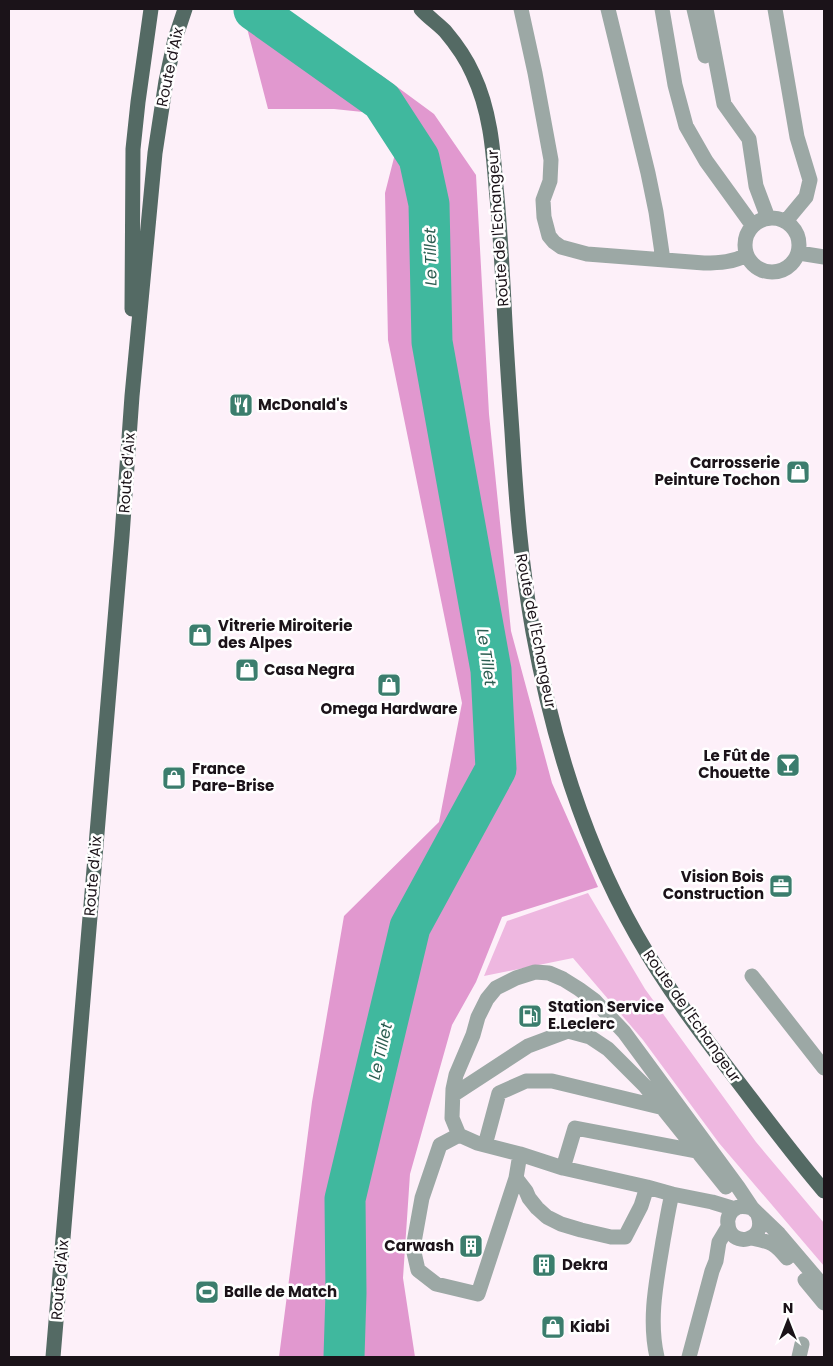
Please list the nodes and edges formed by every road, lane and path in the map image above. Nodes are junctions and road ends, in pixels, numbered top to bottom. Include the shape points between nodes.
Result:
1 (151, 9) edge
2 (186, 9) edge
3 (521, 9) edge
4 (608, 9) edge
5 (662, 9) edge
6 (694, 9) edge
7 (706, 9) edge
8 (775, 9) edge
9 (421, 10) edge
10 (724, 104) junction
11 (768, 218) junction
12 (786, 221) junction
13 (753, 226) junction
14 (799, 252) junction
15 (747, 255) junction
16 (824, 257) edge
17 (663, 260) junction
18 (132, 396) junction
19 (752, 976) dead end
20 (824, 1068) edge
21 (453, 1095) junction
22 (662, 1108) junction
23 (682, 1112) junction
24 (459, 1136) junction
25 (485, 1146) junction
26 (705, 1152) junction
27 (520, 1154) junction
28 (562, 1168) junction
29 (516, 1178) junction
30 (647, 1187) junction
31 (824, 1191) edge
32 (672, 1194) junction
33 (740, 1214) junction
34 (748, 1239) junction
35 (716, 1261) junction
36 (824, 1287) edge
37 (824, 1303) edge
38 (53, 1357) edge
39 (657, 1357) edge
40 (690, 1357) edge

1 - 18 main road, Route d'Aix via 133,149
2 - 18 main road, Route d'Aix via 166,81 155,153
3 - 17 street via 551,160 550,181 543,200 549,236 561,247 576,252
4 - 17 street via 650,183
5 - 13 street via 675,85 686,126 706,161
6 - 10 street via 708,66
7 - 10 street
8 - 12 street via 797,137 810,180 806,197
9 - 31 main road, Route de l'Echangeur via 448,35 464,57 489,121 499,213 516,504 523,568 542,675 560,748 587,831 624,912 676,1000
10 - 11 street via 749,139 756,186
11 - 12 street
11 - 13 street
12 - 14 street via 798,235
13 - 15 street via 745,243
14 - 15 street via 788,268 777,272 759,269
14 - 16 street
15 - 17 street via 719,263
18 - 38 main road, Route d'Aix
19 - 20 street
21 - 22 street via 528,1046 568,1031 590,1037 608,1050 645,1086
21 - 23 street via 456,1075 486,999 496,988 535,972 562,979 594,1000 624,1032
21 - 24 street via 452,1118
22 - 23 street
22 - 25 street via 552,1081 526,1082 500,1093
22 - 26 street
23 - 26 street
24 - 25 street
24 - 29 street via 440,1145 422,1198 414,1248 418,1270 436,1284 478,1294
25 - 27 street
26 - 28 street via 575,1128
26 - 33 street
27 - 28 street
27 - 29 street
28 - 30 street
29 - 30 street via 546,1217 561,1224 611,1236 625,1236
30 - 32 street
32 - 33 street via 712,1202
32 - 39 street via 654,1306
33 - 34 street via 730,1233
33 - 34 street via 760,1221 756,1235
33 - 35 street via 719,1242
33 - 36 street via 780,1234
34 - 35 street via 724,1252
34 - 37 street via 777,1245
35 - 40 street

